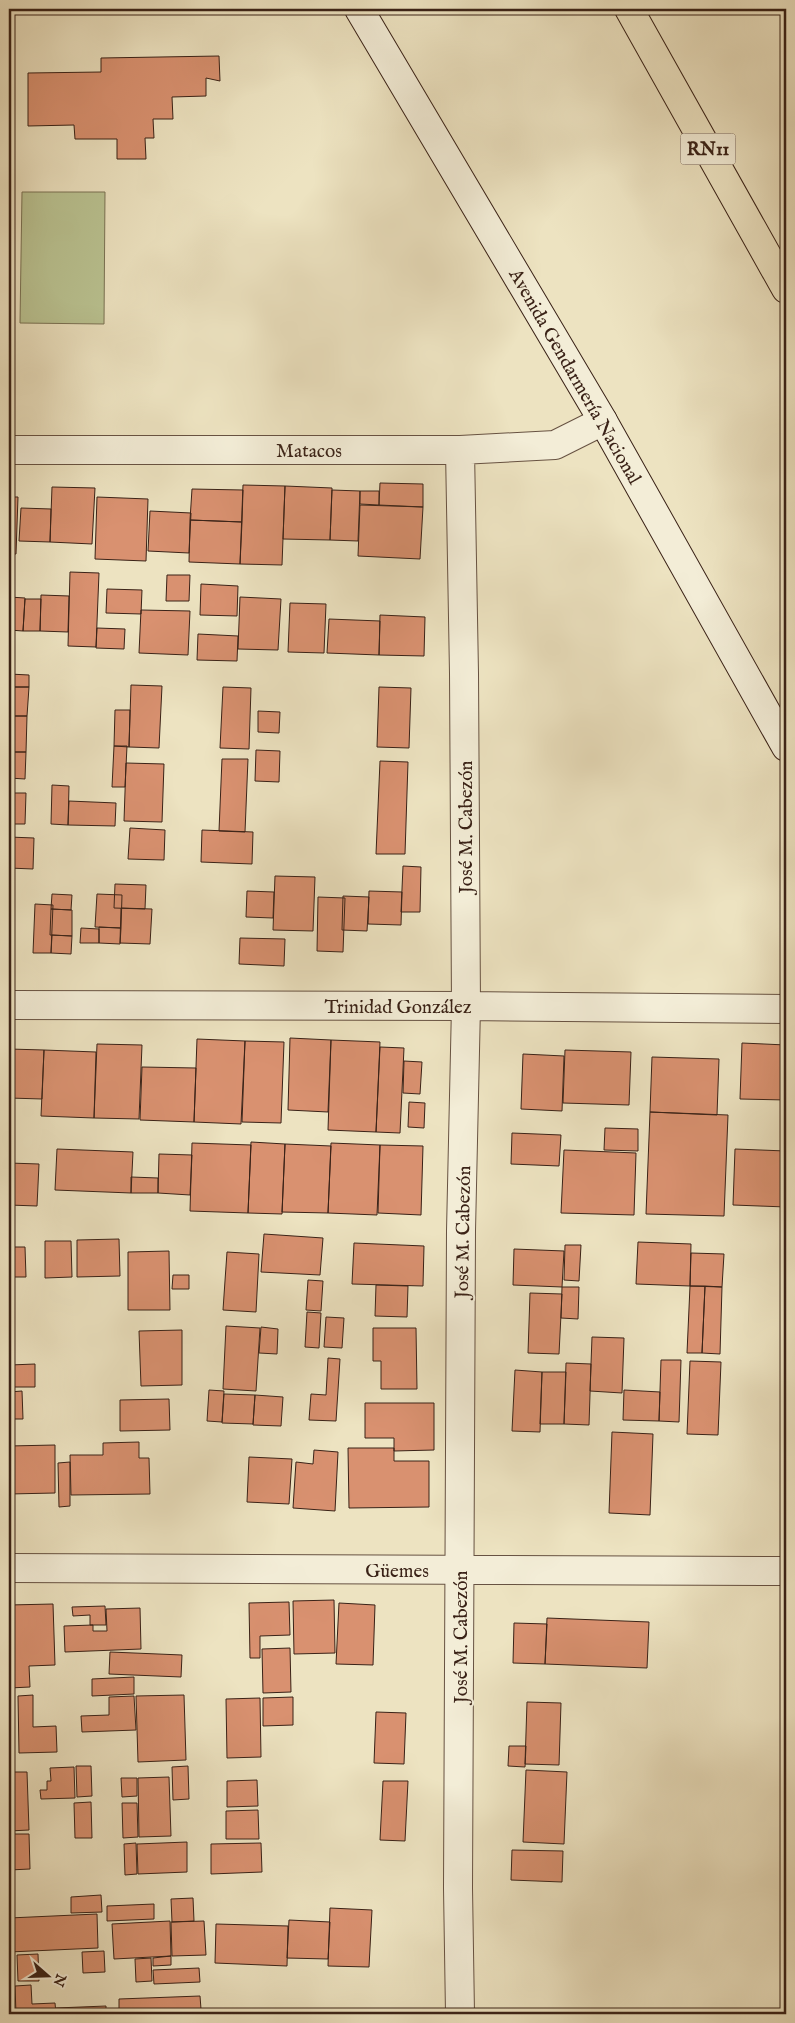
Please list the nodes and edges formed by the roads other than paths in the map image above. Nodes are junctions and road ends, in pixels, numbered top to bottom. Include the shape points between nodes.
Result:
1 (359, 9) edge
2 (629, 9) edge
3 (786, 289) edge
4 (603, 421) junction
5 (9, 450) edge
6 (460, 450) junction
7 (786, 747) edge
8 (9, 1005) edge
9 (466, 1006) junction
10 (786, 1009) edge
11 (9, 1568) edge
12 (461, 1570) junction
13 (786, 1571) edge
14 (460, 2014) edge

1 - 4 street, Avenida Gendarmería Nacional
2 - 3 highway, RN11
4 - 6 street, Matacos via 555,444
4 - 7 street, Avenida Gendarmería Nacional
5 - 6 street, Matacos
6 - 9 street, José M. Cabezón
8 - 9 street, Trinidad González
9 - 10 street, Trinidad González
9 - 12 street, José M. Cabezón via 461,1231
11 - 12 street, Güemes
12 - 13 street, Güemes
12 - 14 street, José M. Cabezón

